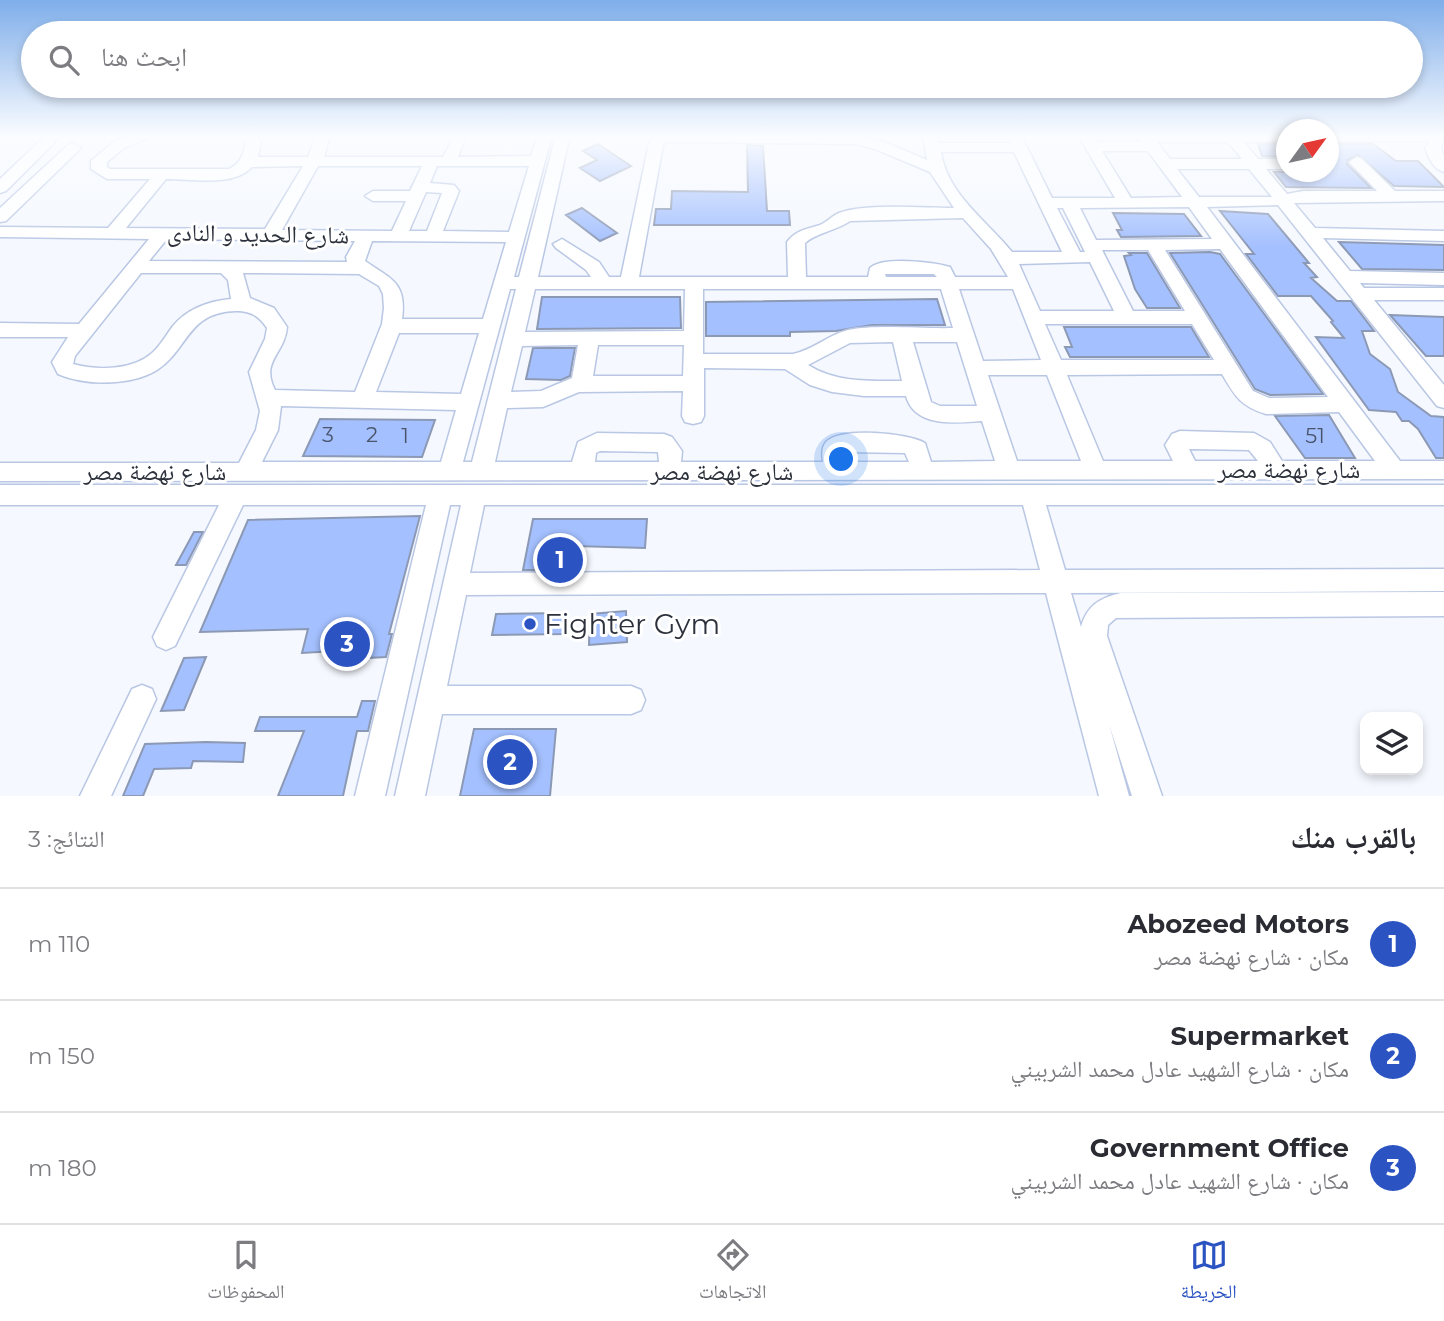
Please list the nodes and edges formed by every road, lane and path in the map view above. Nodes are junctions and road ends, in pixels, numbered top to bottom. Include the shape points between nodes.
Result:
1 (17, 172) edge
2 (45, 172) edge
3 (104, 172) edge
4 (234, 172) edge
5 (308, 172) edge
6 (432, 172) edge
7 (534, 172) edge
8 (554, 172) edge
9 (650, 172) edge
10 (938, 172) edge
11 (1031, 172) edge
12 (1108, 172) edge
13 (1171, 172) edge
14 (1260, 172) edge
15 (1367, 172) edge
16 (160, 175) junction
17 (0, 188) edge
18 (647, 189) junction
19 (665, 190) dead end
20 (418, 192) junction
21 (373, 196) dead end
22 (1391, 196) junction
23 (1444, 196) edge
24 (1282, 200) junction
25 (1194, 202) junction
26 (1046, 203) junction
27 (1069, 203) junction
28 (1126, 203) junction
29 (967, 213) junction
30 (0, 217) edge
31 (0, 232) edge
32 (113, 233) junction
33 (163, 233) junction
34 (1309, 233) junction
35 (271, 234) junction
36 (366, 235) junction
37 (398, 236) junction
38 (433, 236) junction
39 (1444, 236) edge
40 (516, 237) junction
41 (562, 244) dead end
42 (1153, 244) junction
43 (1225, 244) junction
44 (1093, 251) junction
45 (1007, 258) junction
46 (1074, 258) junction
47 (135, 267) junction
48 (226, 268) junction
49 (361, 268) junction
50 (1345, 277) junction
51 (1444, 279) edge
52 (503, 283) junction
53 (527, 283) junction
54 (599, 283) junction
55 (629, 283) junction
56 (694, 283) junction
57 (797, 283) junction
58 (949, 283) junction
59 (1019, 283) junction
60 (1358, 294) junction
61 (1436, 294) edge
62 (245, 305) junction
63 (1444, 310) edge
64 (1033, 317) junction
65 (1127, 318) junction
66 (1197, 318) junction
67 (391, 326) junction
68 (491, 326) junction
69 (84, 331) junction
70 (2, 333) edge
71 (901, 335) junction
72 (965, 335) junction
73 (589, 338) junction
74 (694, 338) junction
75 (513, 339) junction
76 (693, 361) junction
77 (789, 361) junction
78 (1226, 367) junction
79 (976, 368) junction
80 (1054, 368) junction
81 (1436, 379) edge
82 (693, 383) junction
83 (581, 384) junction
84 (914, 388) junction
85 (269, 398) junction
86 (362, 400) junction
87 (498, 400) junction
88 (1444, 400) edge
89 (469, 402) junction
90 (1345, 404) junction
91 (990, 413) junction
92 (692, 416) dead end
93 (1188, 470) junction
94 (1275, 470) junction
95 (1394, 470) junction
96 (1444, 470) edge
97 (835, 471) junction
98 (884, 471) junction
99 (922, 471) junction
100 (1009, 471) junction
101 (1096, 471) junction
102 (11, 472) edge
103 (240, 484) junction
104 (445, 484) junction
105 (477, 485) junction
106 (5, 495) edge
107 (1032, 495) junction
108 (1444, 495) edge
109 (888, 496) junction
110 (1054, 580) junction
111 (1444, 580) edge
112 (455, 584) junction
113 (1444, 604) edge
114 (166, 637) dead end
115 (142, 699) dead end
116 (631, 699) dead end
117 (431, 700) junction
118 (94, 796) edge
119 (370, 796) edge
120 (410, 796) edge
121 (1114, 796) edge
122 (1147, 796) edge

1 - 17 street
2 - 30 street
3 - 16 street
4 - 16 street
5 - 35 street
6 - 20 street
7 - 40 street
8 - 53 street
9 - 18 street
10 - 29 street
11 - 26 street
12 - 28 street
13 - 25 street
14 - 24 street
15 - 22 street
16 - 32 street
18 - 19 street
18 - 55 street
20 - 21 street
20 - 37 street
20 - 38 street via 451,191
22 - 23 street
22 - 24 street
24 - 25 street
24 - 34 street
25 - 28 street
25 - 43 street
26 - 27 street
26 - 46 street
27 - 28 street
27 - 44 street
29 - 45 street
29 - 57 street via 844,217 796,242
31 - 32 street, شارع الحديد و النادى
32 - 33 street, شارع الحديد و النادى
33 - 35 street, شارع الحديد و النادى
33 - 47 street
34 - 39 street
34 - 50 street
35 - 36 street, شارع الحديد و النادى
36 - 37 street, شارع الحديد و النادى
36 - 49 street via 355,257
37 - 38 street, شارع الحديد و النادى
38 - 40 street, شارع الحديد و النادى
40 - 52 street
41 - 54 street via 597,270
42 - 43 street
42 - 44 street
42 - 66 street
43 - 90 street
44 - 46 street
44 - 65 street
45 - 46 street
45 - 59 street
47 - 48 street
47 - 69 street
48 - 49 street
48 - 62 street via 237,278
49 - 67 street via 377,274 393,290 396,305
50 - 51 street
50 - 60 street
52 - 53 street
52 - 68 street
53 - 54 street
53 - 75 street
54 - 55 street
55 - 56 street
56 - 57 street
56 - 74 street
57 - 58 street
58 - 59 street
58 - 72 street
59 - 64 street
60 - 61 street
60 - 81 street
61 - 63 street
62 - 69 street via 225,306 195,317 159,359 131,372 65,369 64,357
62 - 85 street via 267,313 277,327 275,341 261,362 260,381
64 - 65 street
64 - 80 street
65 - 66 street
66 - 78 street
67 - 68 street
67 - 86 street
68 - 89 street
69 - 70 street
71 - 72 street
71 - 77 street via 842,338 816,355
71 - 84 street
72 - 79 street
73 - 74 street
73 - 75 street
73 - 83 street
74 - 76 street
75 - 87 street
76 - 77 street
76 - 82 street
77 - 84 street via 816,380 839,388
78 - 80 street
78 - 90 street via 1241,391 1259,404
79 - 80 street
79 - 91 street
80 - 101 street
81 - 88 street
82 - 83 street
82 - 92 street
83 - 87 street via 543,399
84 - 91 street via 918,403 931,413
85 - 86 street
85 - 103 street via 270,420
86 - 89 street
87 - 105 street
89 - 104 street
90 - 95 street
91 - 100 street
93 - 94 street, شارع نهضة مصر
93 - 94 street via 1176,446 1180,440 1254,442
93 - 101 street, شارع نهضة مصر
94 - 95 street, شارع نهضة مصر
95 - 96 street, شارع نهضة مصر
97 - 98 street, شارع نهضة مصر
97 - 99 street via 833,448 842,442 909,444 917,449
97 - 105 street, شارع نهضة مصر via 582,472
98 - 99 street, شارع نهضة مصر
98 - 109 street
99 - 100 street, شارع نهضة مصر
100 - 101 street, شارع نهضة مصر
102 - 103 street, شارع نهضة مصر
102 - 106 street
103 - 104 street, شارع نهضة مصر
103 - 106 street, شارع نهضة مصر
103 - 114 street
104 - 105 street, شارع نهضة مصر
104 - 119 street
105 - 109 street, شارع نهضة مصر
105 - 112 street
107 - 108 street, شارع نهضة مصر
107 - 109 street, شارع نهضة مصر
107 - 110 street
110 - 111 street
110 - 112 street
110 - 121 street
112 - 117 street
113 - 122 street via 1121,605 1106,609 1096,620 1094,636
115 - 118 street
116 - 117 street
117 - 120 street

